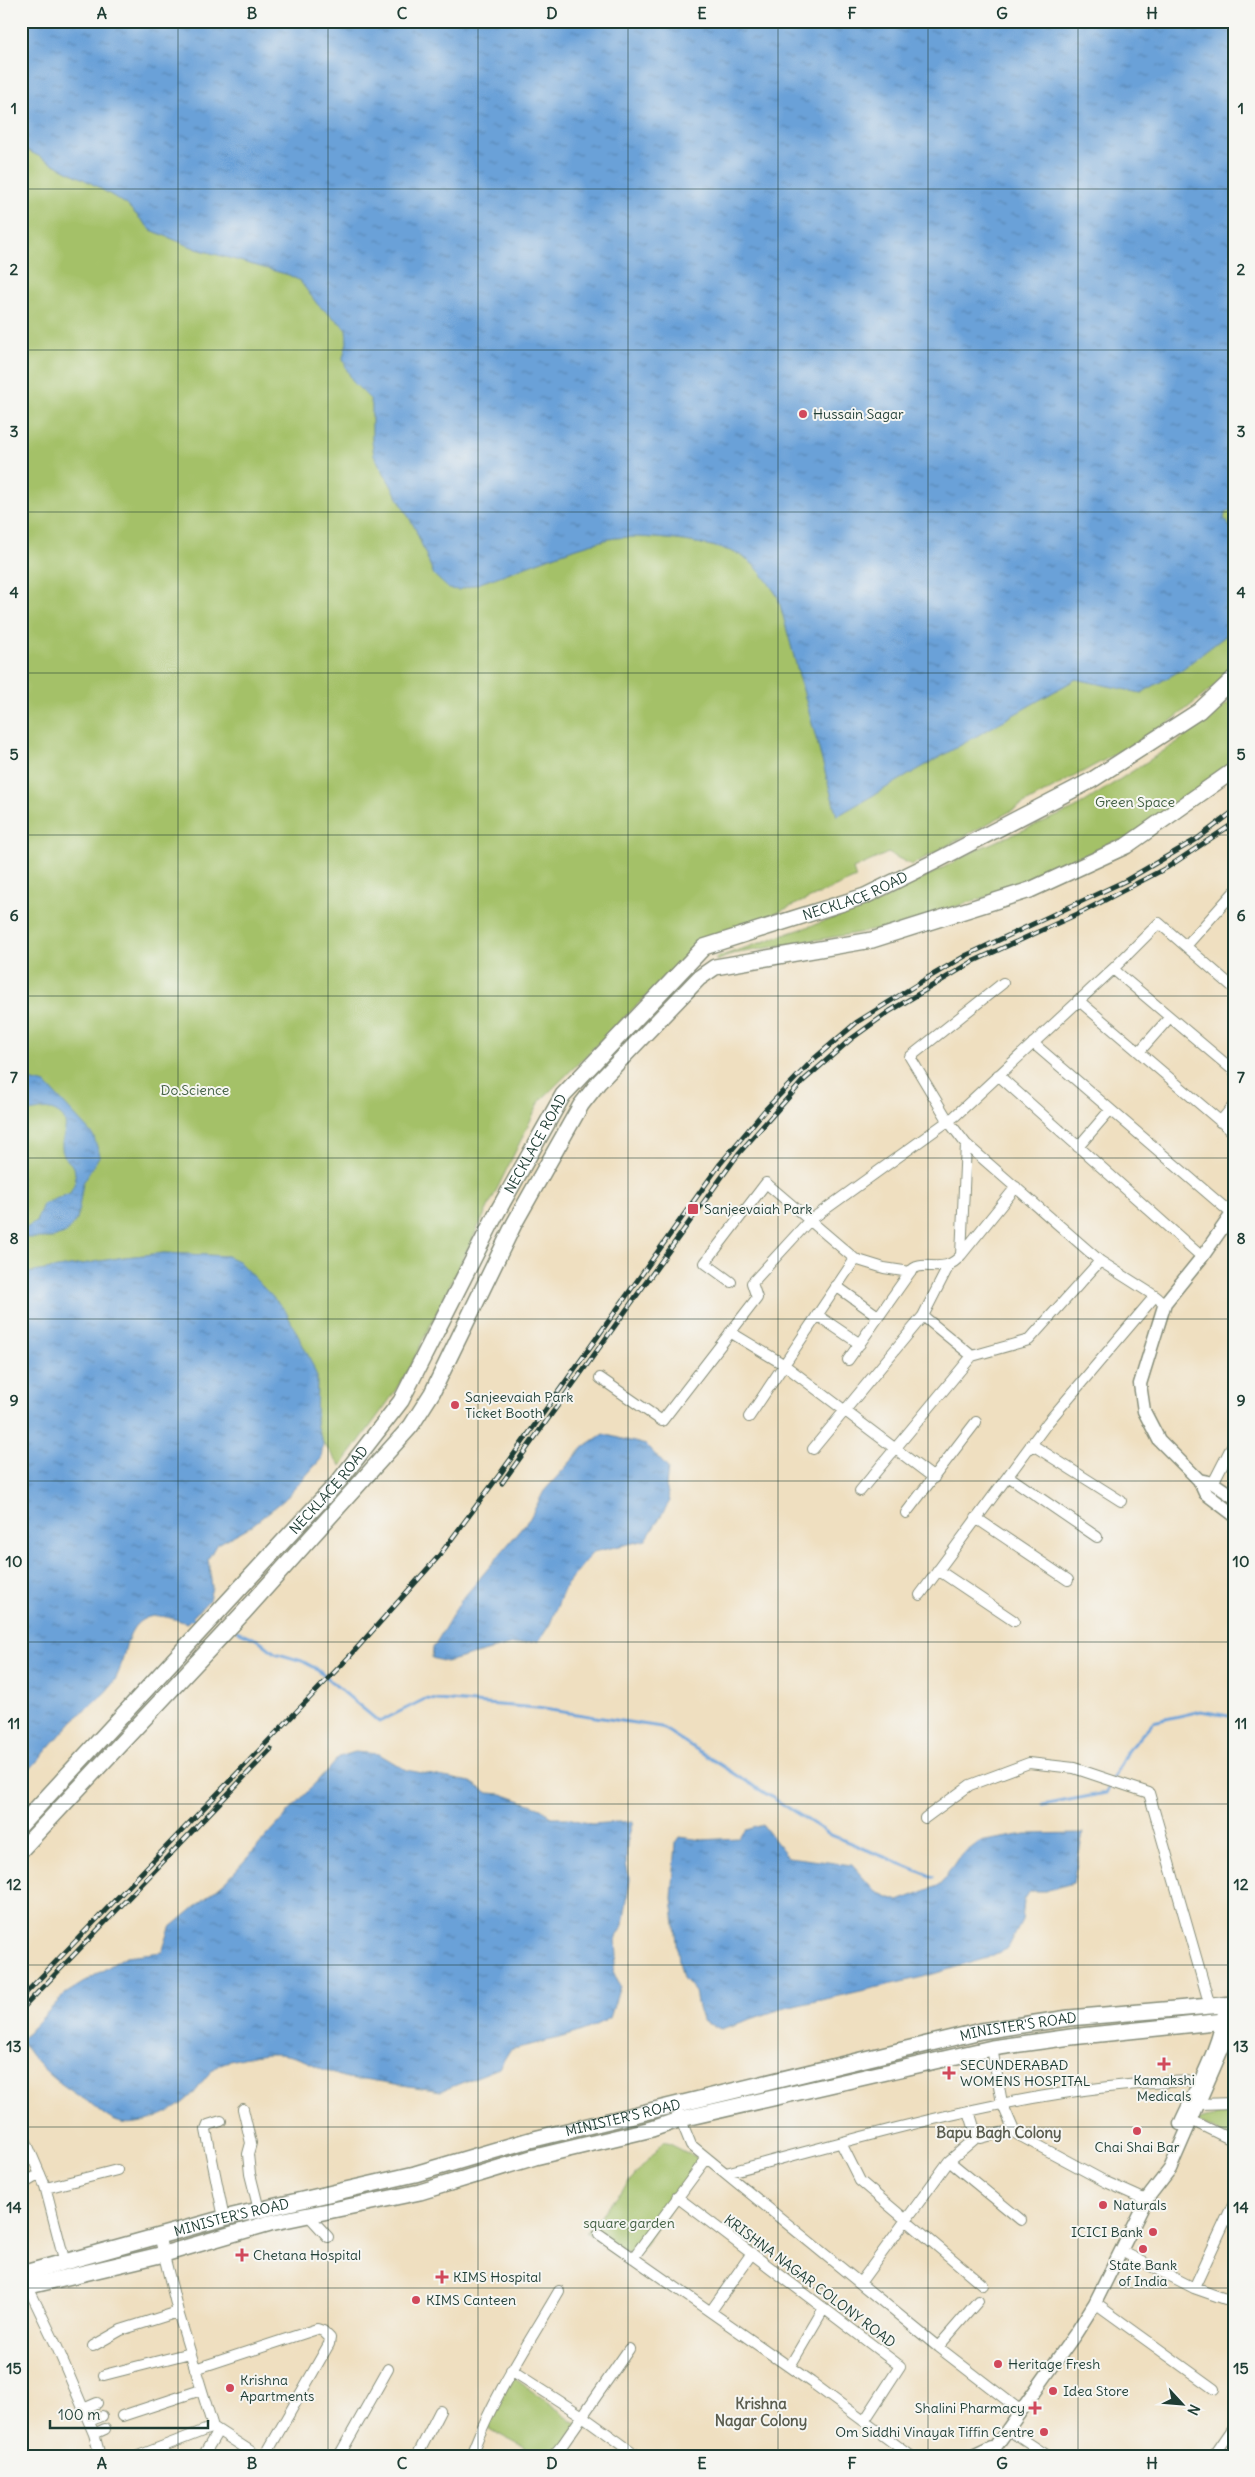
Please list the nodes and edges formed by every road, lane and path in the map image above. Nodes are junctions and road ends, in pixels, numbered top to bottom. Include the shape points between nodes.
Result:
1 (1234, 678) edge
2 (1234, 770) edge
3 (1234, 892) edge
4 (1186, 946) junction
5 (704, 947) junction
6 (716, 968) junction
7 (1113, 969) junction
8 (1003, 983) dead end
9 (1234, 988) edge
10 (1078, 1000) junction
11 (1170, 1017) junction
12 (1033, 1043) junction
13 (1139, 1052) junction
14 (1234, 1072) edge
15 (998, 1075) junction
16 (562, 1095) junction
17 (581, 1105) junction
18 (1234, 1105) edge
19 (1110, 1110) junction
20 (948, 1122) junction
21 (1220, 1122) junction
22 (1234, 1133) edge
23 (966, 1144) junction
24 (1078, 1146) junction
25 (1016, 1187) junction
26 (1233, 1213) edge
27 (809, 1221) junction
28 (961, 1256) junction
29 (1202, 1257) junction
30 (855, 1259) junction
31 (1100, 1261) junction
32 (948, 1267) junction
33 (910, 1272) junction
34 (731, 1282) dead end
35 (836, 1286) junction
36 (1160, 1300) junction
37 (817, 1315) junction
38 (878, 1316) junction
39 (923, 1316) junction
40 (730, 1332) junction
41 (860, 1344) junction
42 (972, 1356) junction
43 (848, 1360) dead end
44 (783, 1364) junction
45 (600, 1378) dead end
46 (401, 1401) junction
47 (845, 1411) junction
48 (418, 1414) junction
49 (749, 1417) dead end
50 (976, 1422) dead end
51 (1234, 1442) edge
52 (1032, 1444) junction
53 (813, 1449) dead end
54 (894, 1450) junction
55 (1008, 1476) junction
56 (934, 1478) junction
57 (1199, 1480) junction
58 (1213, 1483) junction
59 (860, 1491) dead end
60 (1234, 1497) edge
61 (1121, 1501) dead end
62 (906, 1513) dead end
63 (1234, 1515) edge
64 (976, 1518) junction
65 (1096, 1536) dead end
66 (938, 1570) junction
67 (1068, 1580) dead end
68 (920, 1595) dead end
69 (1014, 1621) dead end
70 (924, 1818) dead end
71 (21, 1825) edge
72 (21, 1850) edge
73 (1223, 2005) edge
74 (1230, 2021) edge
75 (992, 2048) junction
76 (1200, 2081) junction
77 (676, 2103) junction
78 (1002, 2103) junction
79 (1234, 2103) edge
80 (1199, 2104) junction
81 (243, 2109) dead end
82 (969, 2111) junction
83 (680, 2119) junction
84 (1191, 2120) junction
85 (220, 2121) dead end
86 (21, 2130) edge
87 (1012, 2130) junction
88 (977, 2137) junction
89 (1234, 2140) edge
90 (841, 2143) junction
91 (25, 2150) edge
92 (707, 2158) junction
93 (949, 2161) junction
94 (117, 2170) dead end
95 (726, 2173) junction
96 (40, 2174) junction
97 (1158, 2183) junction
98 (21, 2185) edge
99 (46, 2188) junction
100 (677, 2197) junction
101 (1146, 2200) junction
102 (1234, 2202) edge
103 (259, 2210) junction
104 (308, 2215) junction
105 (224, 2218) junction
106 (1022, 2220) dead end
107 (907, 2221) junction
108 (1229, 2225) edge
109 (599, 2234) dead end
110 (159, 2235) junction
111 (328, 2237) dead end
112 (1121, 2251) junction
113 (752, 2253) junction
114 (164, 2254) junction
115 (633, 2258) junction
116 (65, 2263) junction
117 (24, 2283) edge
118 (860, 2283) junction
119 (983, 2285) dead end
120 (1194, 2288) junction
121 (560, 2290) dead end
122 (978, 2301) dead end
123 (1234, 2302) edge
124 (1095, 2303) junction
125 (824, 2308) junction
126 (711, 2311) junction
127 (178, 2312) junction
128 (93, 2346) dead end
129 (938, 2347) junction
130 (629, 2349) dead end
131 (190, 2353) junction
132 (790, 2366) junction
133 (195, 2369) junction
134 (388, 2369) dead end
135 (511, 2370) junction
136 (104, 2375) dead end
137 (201, 2390) junction
138 (1214, 2390) dead end
139 (97, 2403) dead end
140 (84, 2409) junction
141 (440, 2411) dead end
142 (1021, 2411) junction
143 (582, 2415) junction
144 (102, 2416) dead end
145 (122, 2416) dead end
146 (865, 2420) junction
147 (89, 2421) junction
148 (1234, 2427) edge
149 (106, 2429) dead end
150 (215, 2429) junction
151 (1007, 2430) junction
152 (94, 2434) junction
153 (991, 2452) edge
154 (100, 2456) edge
155 (138, 2456) edge
156 (203, 2456) edge
157 (258, 2456) edge
158 (265, 2456) edge
159 (339, 2456) edge
160 (417, 2456) edge
161 (483, 2456) edge
162 (554, 2456) edge
163 (638, 2456) edge
164 (911, 2456) edge
165 (975, 2456) edge
166 (1048, 2456) edge
167 (1214, 2456) edge

1 - 5 main road, NECKLACE ROAD via 1200,711 1092,780 932,863 865,896
2 - 6 main road, NECKLACE ROAD via 1126,846 1030,890 872,940
3 - 4 street
4 - 7 street via 1158,923
4 - 9 street
5 - 6 main road
5 - 16 main road, NECKLACE ROAD
6 - 17 main road, NECKLACE ROAD via 699,978
7 - 10 street
7 - 11 street
8 - 20 street via 910,1057
10 - 12 street
10 - 13 street
11 - 13 street
11 - 14 street
12 - 15 street
12 - 19 street
13 - 21 street
15 - 20 street
15 - 24 street
16 - 17 main road
16 - 46 main road, NECKLACE ROAD via 495,1216
17 - 48 main road, NECKLACE ROAD via 514,1224 432,1393
18 - 21 street
19 - 24 street
19 - 26 street
20 - 23 street
20 - 27 street
21 - 22 street
23 - 25 street
23 - 28 street
24 - 29 street
25 - 28 street
25 - 31 street
26 - 29 street
27 - 30 street
27 - 34 street via 766,1183 705,1263
27 - 40 street via 752,1283 757,1298
28 - 32 street
29 - 36 street
30 - 33 street
30 - 35 street
31 - 36 street
31 - 42 street via 1029,1340
32 - 33 street via 917,1266
32 - 39 street
33 - 38 street
35 - 37 street
35 - 38 street
36 - 52 street via 1048,1422
36 - 57 street via 1140,1396 1149,1425 1159,1440
37 - 41 street
37 - 44 street
38 - 41 street
39 - 42 street
39 - 47 street
40 - 44 street
40 - 45 street via 662,1421
41 - 43 street
42 - 54 street
44 - 47 street
44 - 49 street
46 - 48 main road
46 - 71 main road, NECKLACE ROAD via 339,1481
47 - 53 street
47 - 54 street
48 - 72 main road, NECKLACE ROAD via 411,1426 244,1612
50 - 56 street
51 - 58 street
52 - 55 street
52 - 61 street
54 - 56 street
54 - 59 street
55 - 64 street
55 - 65 street
56 - 62 street
57 - 58 street
57 - 63 street via 1205,1493
58 - 60 street
64 - 66 street
64 - 67 street
66 - 68 street
66 - 69 street
70 - 73 street via 970,1785 1029,1762 1074,1768 1150,1793
73 - 74 street
73 - 77 main road, MINISTER'S ROAD via 1069,2018 981,2031
74 - 75 main road, MINISTER'S ROAD
74 - 76 street
74 - 80 street
75 - 78 street
75 - 83 main road, MINISTER'S ROAD
76 - 78 street via 1166,2082
76 - 97 street via 1162,2166
77 - 83 street
77 - 103 main road, MINISTER'S ROAD via 530,2140 415,2174
78 - 82 street
78 - 87 street
79 - 80 street
80 - 84 street
81 - 103 street via 251,2143 248,2154 250,2174
82 - 88 street
82 - 90 street
83 - 92 street via 691,2145
83 - 104 main road, MINISTER'S ROAD via 652,2129 535,2157 420,2192
84 - 89 street
84 - 97 street via 1170,2169
85 - 105 street via 208,2125 206,2130
86 - 91 street
87 - 88 street
87 - 101 street via 1106,2182
88 - 93 street
90 - 95 street
90 - 107 street via 860,2181
91 - 96 street
92 - 95 street
92 - 100 street
93 - 106 street
93 - 107 street
94 - 99 street
95 - 118 street
96 - 98 street
96 - 99 street
97 - 101 street
99 - 116 street
100 - 113 street, KRISHNA NAGAR COLONY ROAD
100 - 115 street
101 - 112 street
102 - 108 street
103 - 105 main road, MINISTER'S ROAD
104 - 111 street
104 - 114 main road, MINISTER'S ROAD
105 - 110 main road, MINISTER'S ROAD
107 - 118 street
107 - 119 street
108 - 120 street
109 - 115 street
110 - 114 street
110 - 116 main road, MINISTER'S ROAD
112 - 120 street
112 - 124 street
113 - 125 street, KRISHNA NAGAR COLONY ROAD
113 - 126 street
114 - 117 main road, MINISTER'S ROAD
114 - 127 street
115 - 126 street
116 - 117 main road, MINISTER'S ROAD
117 - 140 street
118 - 129 street
120 - 123 street
121 - 135 street
122 - 129 street
124 - 138 street
124 - 142 street
125 - 132 street
125 - 146 street, KRISHNA NAGAR COLONY ROAD via 900,2366
126 - 132 street
127 - 128 street via 121,2330
127 - 131 street
129 - 142 street
130 - 143 street
131 - 133 street
131 - 136 street
132 - 146 street
133 - 137 street
133 - 158 street via 318,2329 327,2334 329,2344
134 - 159 street
135 - 143 street
135 - 161 street via 473,2450
137 - 145 street
137 - 150 street
139 - 140 street
140 - 147 street
141 - 160 street
142 - 151 street
143 - 162 street
143 - 163 street
144 - 147 street
146 - 164 street
147 - 152 street
148 - 167 street
149 - 152 street
150 - 155 street
150 - 156 street
150 - 157 street
151 - 153 street
151 - 166 street
152 - 154 street
153 - 165 street

